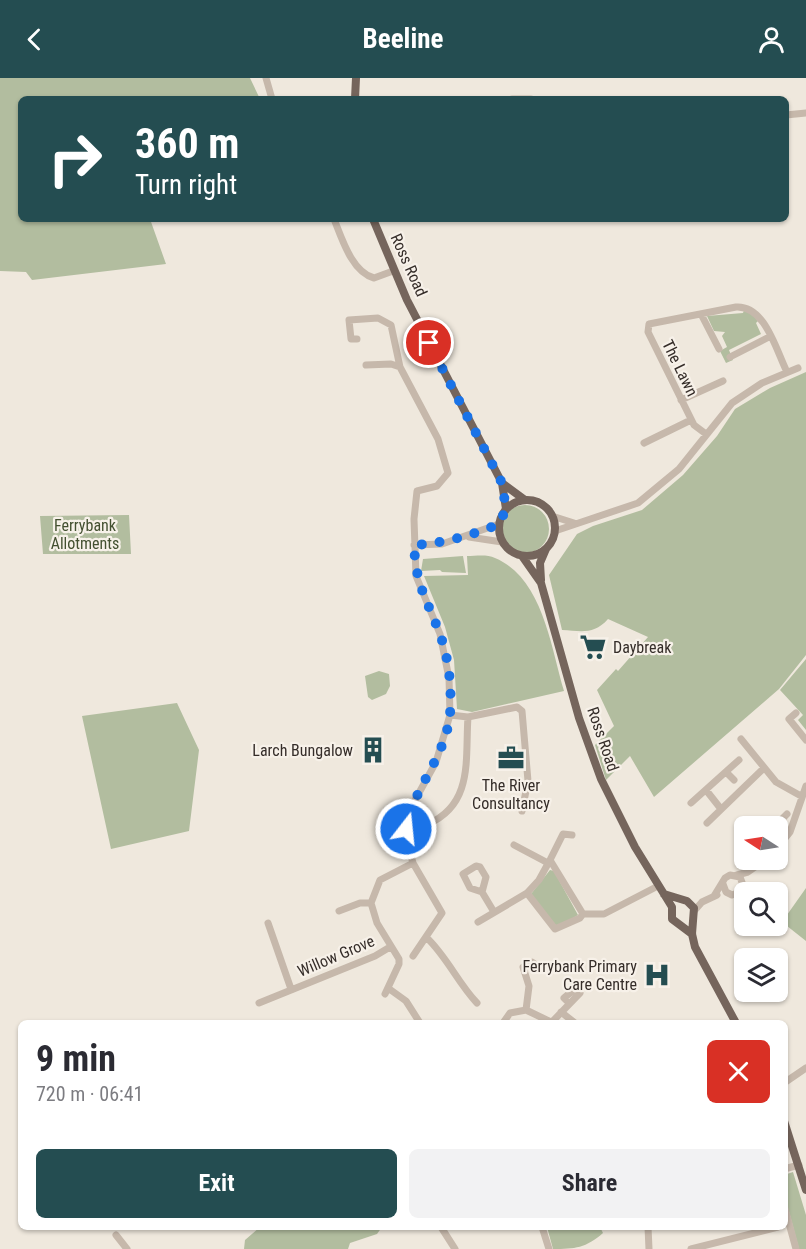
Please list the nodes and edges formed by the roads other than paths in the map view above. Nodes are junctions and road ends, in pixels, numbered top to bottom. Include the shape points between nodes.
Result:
1 (266, 78) edge
2 (356, 78) edge
3 (271, 96) edge
4 (355, 96) edge
5 (806, 113) edge
6 (789, 115) edge
7 (335, 222) edge
8 (374, 222) edge
9 (393, 271) junction
10 (701, 314) junction
11 (722, 333) dead end
12 (770, 337) junction
13 (713, 338) junction
14 (357, 339) dead end
15 (719, 349) dead end
16 (730, 357) dead end
17 (366, 365) dead end
18 (400, 367) junction
19 (798, 368) dead end
20 (787, 372) junction
21 (723, 381) dead end
22 (706, 389) junction
23 (711, 398) dead end
24 (681, 400) junction
25 (691, 420) junction
26 (706, 434) junction
27 (644, 443) dead end
28 (502, 483) junction
29 (525, 500) junction
30 (506, 509) junction
31 (552, 516) junction
32 (574, 523) junction
33 (499, 524) junction
34 (555, 531) junction
35 (467, 537) junction
36 (502, 542) junction
37 (414, 545) junction
38 (546, 549) junction
39 (522, 556) junction
40 (541, 583) junction
41 (796, 713) dead end
42 (450, 715) junction
43 (468, 717) junction
44 (741, 739) dead end
45 (806, 740) edge
46 (754, 755) junction
47 (764, 768) junction
48 (726, 772) junction
49 (734, 780) dead end
50 (806, 786) edge
51 (705, 790) junction
52 (801, 796) junction
53 (691, 803) dead end
54 (721, 809) junction
55 (522, 811) dead end
56 (707, 823) dead end
57 (429, 824) dead end
58 (788, 834) edge
59 (572, 835) dead end
60 (514, 845) dead end
61 (549, 862) junction
62 (413, 863) junction
63 (751, 870) edge
64 (748, 872) junction
65 (737, 875) junction
66 (742, 882) edge
67 (743, 882) edge
68 (723, 884) junction
69 (661, 890) junction
70 (482, 892) dead end
71 (526, 893) junction
72 (734, 893) edge
73 (729, 894) junction
74 (714, 896) junction
75 (684, 901) junction
76 (702, 902) junction
77 (370, 903) junction
78 (672, 907) junction
79 (694, 910) junction
80 (339, 911) dead end
81 (494, 912) junction
82 (583, 914) junction
83 (691, 921) junction
84 (478, 922) dead end
85 (268, 923) dead end
86 (679, 924) junction
87 (692, 934) junction
88 (427, 938) junction
89 (413, 940) dead end
90 (421, 946) junction
91 (390, 947) junction
92 (413, 956) dead end
93 (538, 967) dead end
94 (473, 986) dead end
95 (291, 989) junction
96 (465, 991) junction
97 (259, 1003) dead end
98 (477, 1003) dead end
99 (569, 1003) dead end
100 (526, 1010) junction
101 (561, 1012) junction
102 (418, 1020) edge
103 (505, 1020) edge
104 (547, 1020) edge
105 (553, 1020) edge
106 (571, 1020) edge
107 (734, 1020) edge
108 (806, 1068) edge
109 (788, 1080) edge
110 (788, 1133) edge
111 (799, 1165) junction
112 (788, 1168) edge
113 (806, 1190) edge
114 (788, 1228) edge
115 (443, 1230) edge
116 (543, 1230) edge
117 (648, 1230) edge
118 (766, 1230) edge
119 (116, 1235) dead end
120 (127, 1249) edge
121 (455, 1249) edge
122 (549, 1249) edge
123 (649, 1249) edge
124 (691, 1249) edge
125 (796, 1249) edge

1 - 3 street
2 - 4 main road
5 - 6 street
7 - 9 street via 364,274 374,278
8 - 9 main road, Ross Road
9 - 28 main road, Ross Road
10 - 12 street, The Lawn via 751,308
10 - 13 street
10 - 24 street, The Lawn via 652,322 648,326
11 - 13 street
12 - 16 street
12 - 20 street, The Lawn
13 - 15 street
14 - 18 street via 351,339 349,320 378,318 388,322 395,334
17 - 18 street
18 - 37 street via 429,420 447,468 446,478 437,486 417,491
19 - 20 street
20 - 26 street via 732,403
21 - 22 street
22 - 23 street
22 - 24 street
24 - 25 street, The Lawn
25 - 26 street, The Lawn
25 - 27 street
26 - 32 street via 679,469 638,503
28 - 29 main road
28 - 30 main road
29 - 30 main road
29 - 31 main road via 542,504
30 - 33 main road
31 - 32 street
31 - 34 main road
32 - 34 street
33 - 35 street
33 - 36 main road
34 - 38 main road
35 - 36 street
35 - 37 street via 442,544
36 - 39 main road
37 - 42 street via 420,590 440,634 446,659
38 - 39 main road
38 - 40 main road via 540,563
39 - 40 main road
40 - 69 main road, Ross Road via 593,760 620,819
41 - 45 street via 786,719
42 - 43 street
42 - 62 street via 439,755 409,811 406,841
43 - 55 street via 517,707 522,711 528,781
43 - 57 street via 466,776 461,794 453,807
44 - 46 street
46 - 47 street
46 - 48 street
47 - 52 street via 783,789
47 - 54 street
48 - 49 street
48 - 51 street
50 - 52 street
51 - 53 street
51 - 54 street
52 - 58 street
54 - 56 street
59 - 61 street via 563,834
60 - 61 street
61 - 71 street
61 - 82 street
62 - 77 street via 380,880
62 - 88 street via 442,913
63 - 64 street
64 - 65 street
64 - 67 street
65 - 66 street
65 - 68 street via 727,876
68 - 73 street
68 - 74 street
69 - 75 main road
69 - 78 main road, Ross Road
69 - 82 street via 604,915
70 - 81 street
71 - 81 street
71 - 82 street via 555,929
72 - 73 street
73 - 74 street
74 - 76 street
75 - 76 street
75 - 78 main road
75 - 79 main road
76 - 79 street
77 - 80 street
77 - 91 street
78 - 86 main road via 671,915
79 - 83 main road
81 - 84 street
83 - 86 main road
83 - 87 main road
85 - 95 street, Willow Grove
86 - 87 main road
87 - 107 main road
88 - 90 street
88 - 96 street via 445,957
89 - 90 street
90 - 92 street
91 - 95 street, Willow Grove
91 - 102 street via 399,964 386,991 406,1001
93 - 100 street via 532,962 524,967 529,986
94 - 96 street
95 - 97 street, Willow Grove
96 - 98 street
99 - 101 street
100 - 103 street via 510,1013
100 - 104 street
101 - 105 street
101 - 106 street
108 - 109 street
110 - 111 main road
111 - 112 street
111 - 113 main road
114 - 125 street
115 - 121 street
116 - 122 street
117 - 123 street
118 - 124 street
119 - 120 street

